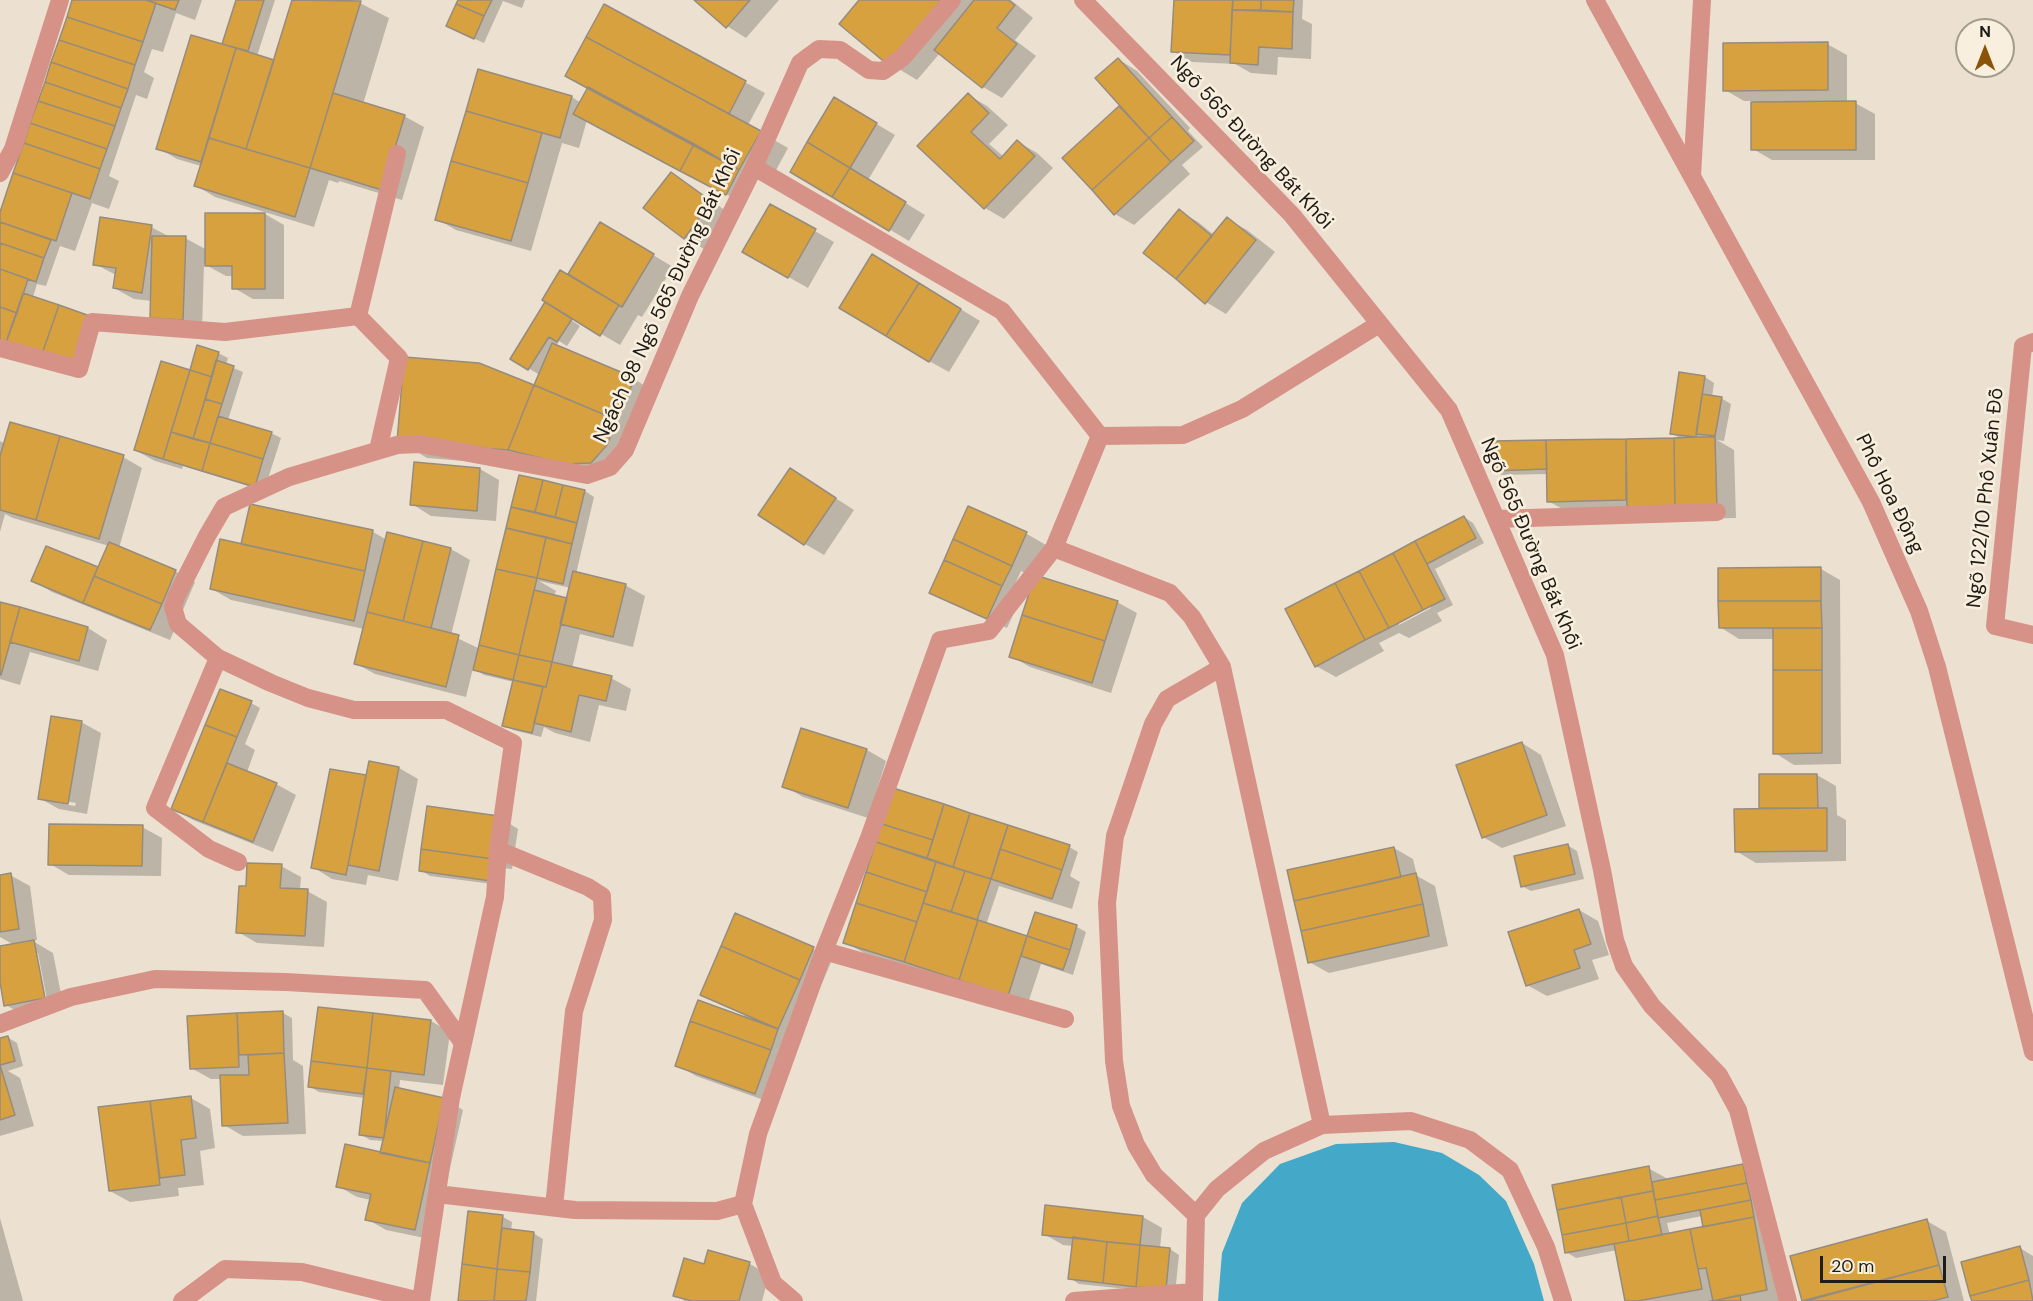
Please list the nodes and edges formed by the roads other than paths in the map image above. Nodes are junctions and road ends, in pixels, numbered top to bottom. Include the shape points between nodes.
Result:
1 (60, 0) edge
2 (952, 0) edge
3 (1083, 0) edge
4 (1595, 0) edge
5 (1702, 0) edge
6 (397, 154) dead end
7 (754, 167) junction
8 (0, 173) edge
9 (1692, 176) junction
10 (358, 316) junction
11 (1379, 324) junction
12 (2033, 342) edge
13 (0, 348) edge
14 (1100, 436) junction
15 (378, 450) junction
16 (1717, 512) dead end
17 (1497, 519) junction
18 (1054, 548) junction
19 (2033, 635) edge
20 (218, 658) junction
21 (1222, 667) junction
22 (498, 850) junction
23 (238, 862) dead end
24 (824, 951) junction
25 (1065, 1019) dead end
26 (0, 1024) edge
27 (463, 1043) junction
28 (2033, 1052) edge
29 (1322, 1125) junction
30 (437, 1194) junction
31 (743, 1204) junction
32 (554, 1207) junction
33 (1196, 1215) junction
34 (1193, 1297) edge
35 (182, 1301) edge
36 (421, 1301) edge
37 (794, 1301) edge
38 (1074, 1301) edge
39 (1563, 1301) edge
40 (1788, 1301) edge

1 - 8 street via 13,149
2 - 7 street, Ngách 98 Ngõ 565 Đường Bát Khối via 902,58 883,72 868,70 840,50 819,49 800,63
3 - 11 street, Ngõ 565 Đường Bát Khối via 1292,215
4 - 9 street, Phố Hoa Động
5 - 9 street
6 - 10 street
7 - 14 street via 1002,311
7 - 15 street, Ngách 98 Ngõ 565 Đường Bát Khối via 690,296 625,450 610,467 586,475 420,444
9 - 28 street, Phố Hoa Động via 1871,502 1919,611
10 - 13 street via 225,332 92,322 79,369
10 - 15 street via 399,358
11 - 14 street via 1242,409 1183,435
11 - 17 street, Ngõ 565 Đường Bát Khối via 1449,410
12 - 19 street, Ngõ 122/10 Phố Xuân Đỗ via 2023,346 1995,626
14 - 18 street
15 - 20 street, Ngách 98 Ngõ 565 Đường Bát Khối via 289,477 224,507 173,607 178,624
16 - 17 street
17 - 40 street, Ngõ 565 Đường Bát Khối via 1555,656 1615,940 1624,966 1652,1006 1719,1075 1738,1110
18 - 21 street via 1170,593 1192,616
18 - 24 street via 989,631 940,640
20 - 22 street via 308,698 354,710 446,710 513,743
20 - 23 street via 155,808 209,849
21 - 29 street
21 - 33 street via 1167,699 1153,724 1115,836 1107,903 1113,1051 1120,1106 1154,1175
22 - 27 street via 495,897
22 - 32 street via 602,896 603,920 574,1011
24 - 25 street
24 - 31 street via 758,1134
26 - 27 street via 71,997 155,979 286,981 425,990
27 - 30 street
29 - 33 street via 1264,1151 1217,1189
29 - 39 street via 1411,1121 1470,1140 1510,1170 1546,1247
30 - 32 street
30 - 36 street
31 - 32 street via 717,1211
31 - 37 street via 773,1283
33 - 34 street
34 - 38 street
35 - 36 street via 225,1269 302,1272

